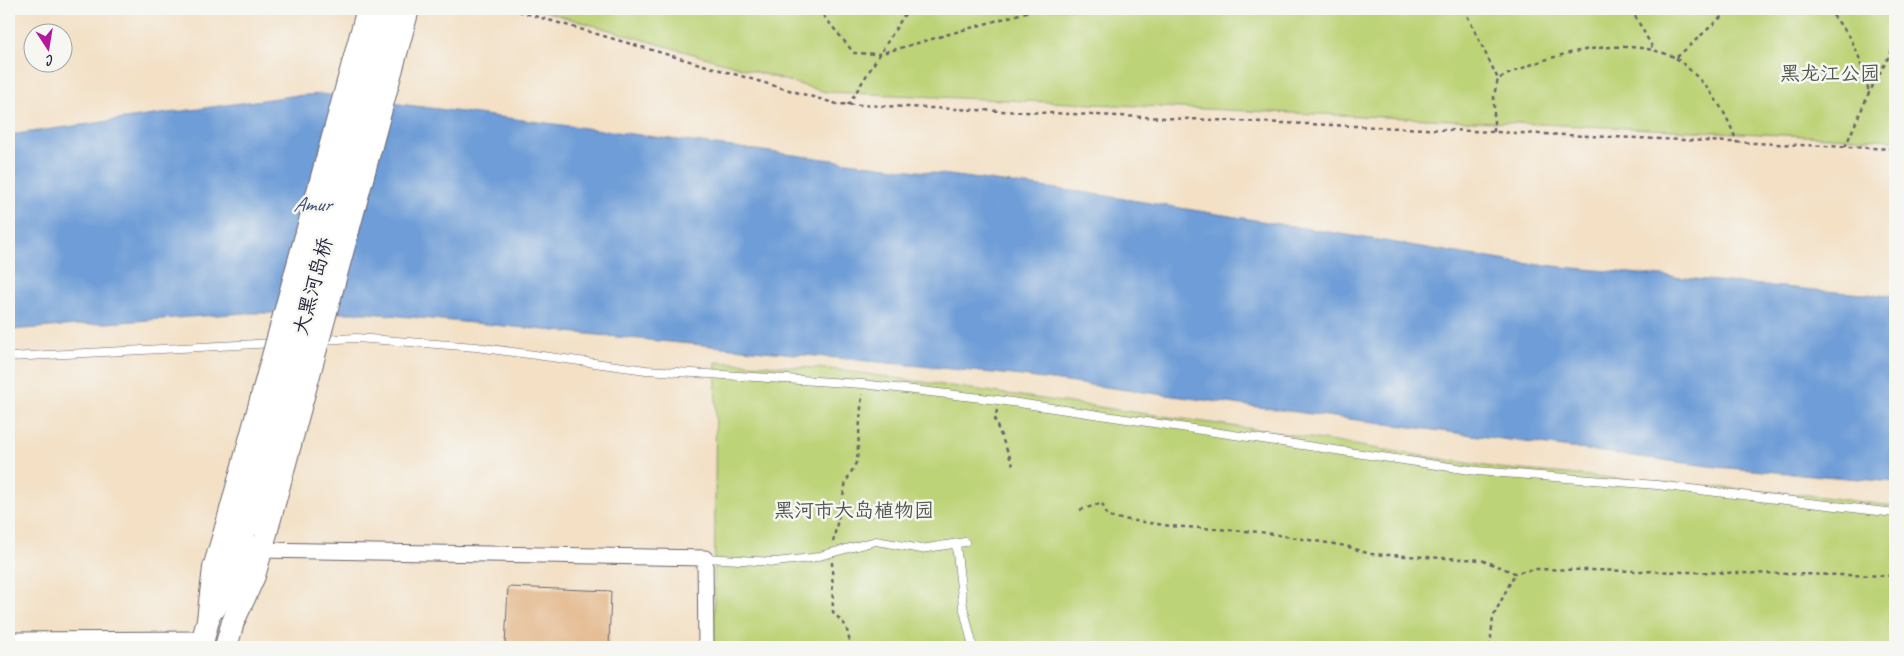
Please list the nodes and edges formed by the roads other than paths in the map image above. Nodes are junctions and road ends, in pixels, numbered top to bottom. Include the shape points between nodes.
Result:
1 (368, 9) edge
2 (389, 9) edge
3 (408, 9) edge
4 (9, 357) edge
5 (1895, 513) edge
6 (249, 536) junction
7 (965, 542) dead end
8 (956, 544) junction
9 (705, 558) junction
10 (234, 571) junction
11 (233, 622) junction
12 (204, 635) edge
13 (9, 640) edge
14 (37, 644) edge
15 (226, 647) edge
16 (706, 647) edge
17 (973, 647) edge

1 - 6 main road, bridge
2 - 6 main road, 大黑河岛桥, bridge
3 - 6 main road, bridge
4 - 5 lane via 356,338 476,347 646,370 862,384 998,400 1477,471 1657,485
6 - 9 street
6 - 10 main road
6 - 11 main road via 254,576
6 - 12 main road via 214,568
7 - 8 lane
8 - 9 lane via 921,549 876,541 812,558 775,562
8 - 17 lane via 963,606
9 - 16 street
10 - 11 main road
10 - 12 main road
11 - 15 main road
12 - 14 street
13 - 14 street

